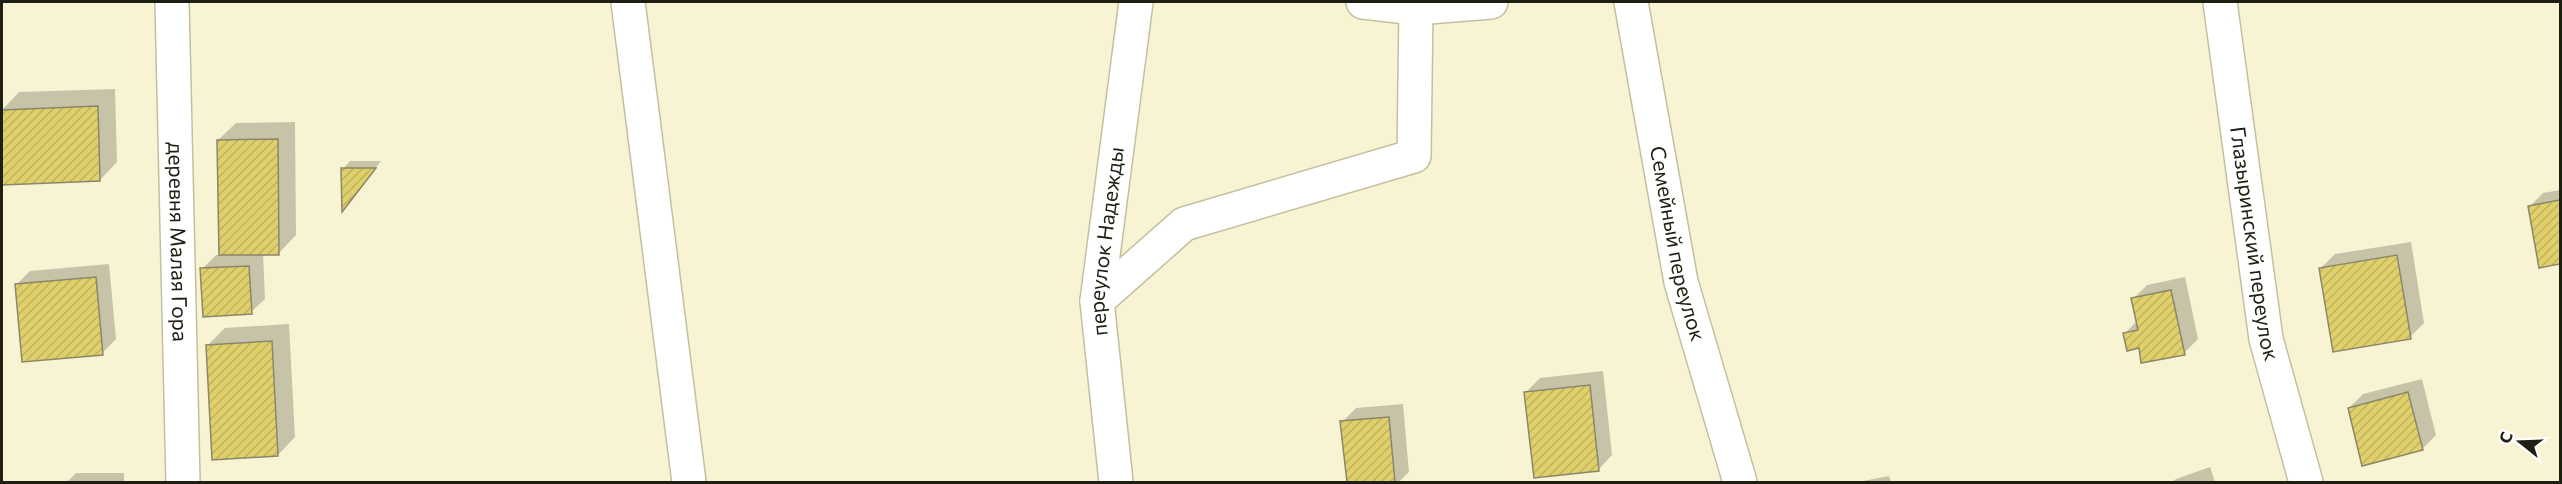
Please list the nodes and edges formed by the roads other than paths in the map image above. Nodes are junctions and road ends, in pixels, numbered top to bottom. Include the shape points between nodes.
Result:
1 (172, 2) edge
2 (628, 2) edge
3 (1136, 2) edge
4 (1363, 2) edge
5 (1491, 2) edge
6 (1631, 2) edge
7 (2220, 2) edge
8 (1416, 8) junction
9 (1097, 302) junction
10 (183, 483) edge
11 (689, 483) edge
12 (1116, 483) edge
13 (1740, 483) edge
14 (2306, 483) edge

1 - 10 street, деревня Малая Гора
2 - 11 street
3 - 9 street, переулок Надежды
4 - 8 street
5 - 8 street
6 - 13 street, Семейный переулок via 1682,282
7 - 14 street, Глазыринский переулок via 2266,339
8 - 9 street via 1414,156 1184,224
9 - 12 street, переулок Надежды

